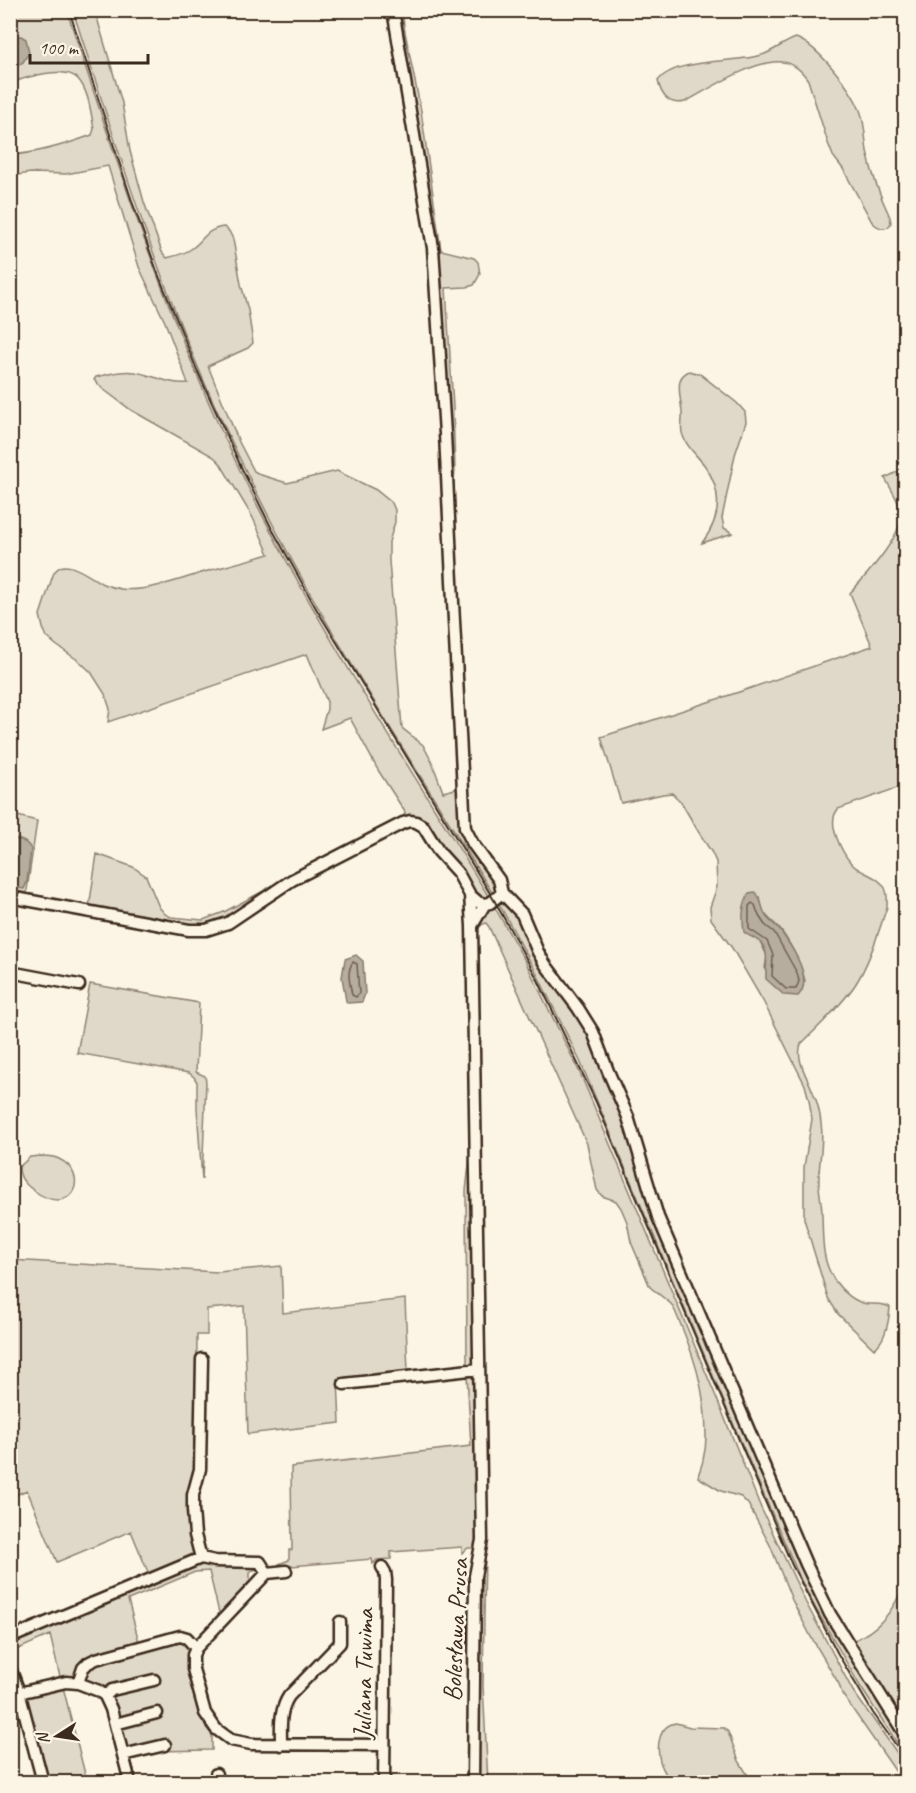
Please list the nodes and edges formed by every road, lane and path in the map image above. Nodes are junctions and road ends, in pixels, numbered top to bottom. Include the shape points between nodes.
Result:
1 (393, 10) edge
2 (502, 892) junction
3 (470, 895) junction
4 (10, 897) edge
5 (485, 904) junction
6 (472, 926) junction
7 (10, 972) edge
8 (79, 985) dead end
9 (202, 1359) dead end
10 (479, 1369) junction
11 (344, 1384) dead end
12 (201, 1558) junction
13 (382, 1567) dead end
14 (286, 1571) dead end
15 (267, 1573) junction
16 (340, 1622) dead end
17 (10, 1638) edge
18 (196, 1648) junction
19 (10, 1668) edge
20 (154, 1680) dead end
21 (78, 1683) junction
22 (15, 1693) edge
23 (105, 1696) junction
24 (157, 1713) dead end
25 (115, 1724) junction
26 (906, 1736) edge
27 (281, 1744) junction
28 (165, 1745) dead end
29 (384, 1745) junction
30 (123, 1755) junction
31 (43, 1782) edge
32 (130, 1782) edge
33 (384, 1782) edge
34 (473, 1782) edge

1 - 2 street via 433,248 464,819 468,836 499,880
2 - 5 street
2 - 26 street via 522,914 538,952 593,1032 628,1117 658,1217 806,1564 830,1614
3 - 4 street via 423,826 410,821 292,880 235,920 213,929 189,930
3 - 5 street
3 - 6 street, Bolesława Prusa
5 - 6 street
6 - 10 street, Bolesława Prusa
7 - 8 street
9 - 12 street via 200,1469 193,1495 195,1535
10 - 11 street
10 - 34 street, Bolesława Prusa via 482,1540 475,1575
12 - 15 street via 260,1562
12 - 17 street
13 - 29 street, Juliana Tuwima via 386,1580
14 - 15 street
15 - 18 street
16 - 27 street via 340,1643 284,1705
18 - 21 street via 180,1636 106,1656 88,1663
18 - 27 street via 193,1669 211,1724 239,1742
19 - 22 street
20 - 23 street via 112,1690
21 - 22 street via 59,1682
21 - 23 street
22 - 31 street
23 - 25 street
24 - 25 street
25 - 30 street
27 - 29 street
28 - 30 street
29 - 33 street, Juliana Tuwima
30 - 32 street

